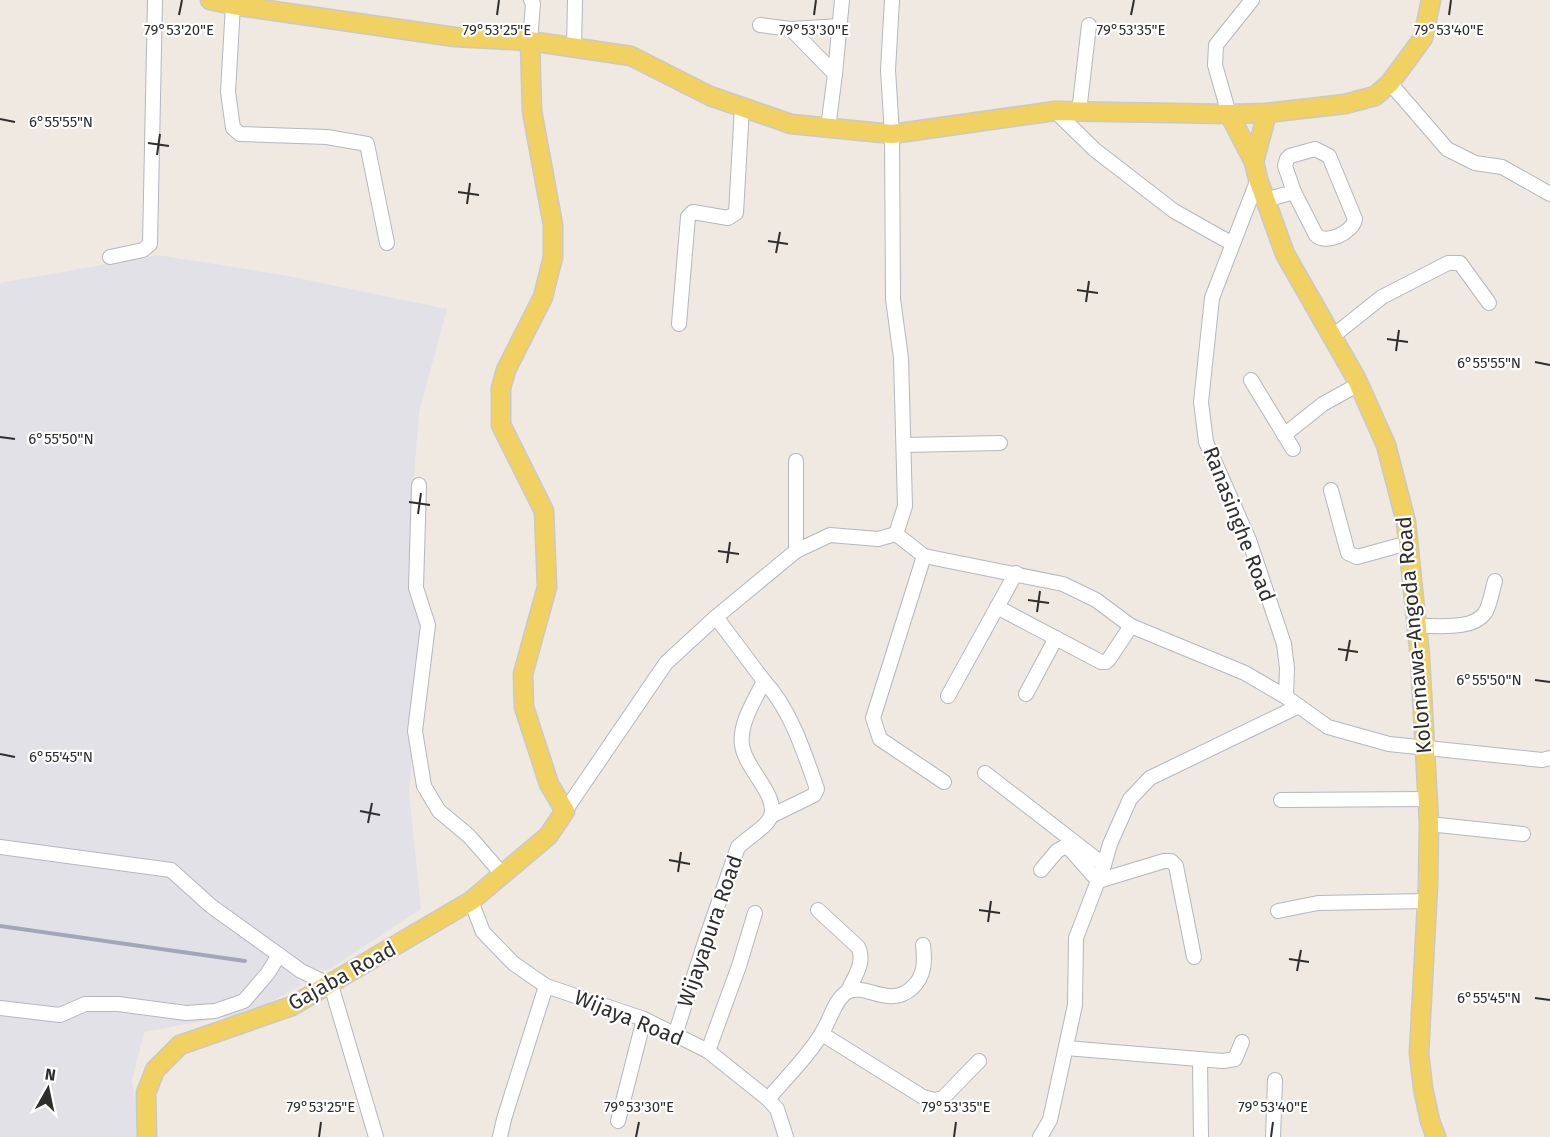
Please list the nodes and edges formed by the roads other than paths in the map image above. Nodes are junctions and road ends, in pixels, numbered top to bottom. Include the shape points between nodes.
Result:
1 (155, 0) edge
2 (210, 0) edge
3 (531, 0) edge
4 (575, 0) edge
5 (842, 0) edge
6 (892, 0) edge
7 (1252, 0) edge
8 (1431, 0) edge
9 (233, 5) junction
10 (760, 25) dead end
11 (1089, 25) dead end
12 (841, 26) junction
13 (791, 29) junction
14 (530, 41) junction
15 (574, 46) junction
16 (835, 74) junction
17 (1390, 83) junction
18 (742, 108) junction
19 (1055, 111) junction
20 (1080, 112) junction
21 (1267, 113) junction
22 (1229, 114) junction
23 (828, 128) junction
24 (892, 134) junction
25 (1256, 171) junction
26 (1294, 192) junction
27 (1550, 194) edge
28 (1265, 200) junction
29 (387, 243) dead end
30 (1231, 243) junction
31 (110, 257) dead end
32 (1489, 303) dead end
33 (679, 324) dead end
34 (1333, 336) junction
35 (1251, 380) dead end
36 (1359, 384) junction
37 (1284, 435) junction
38 (1000, 443) dead end
39 (904, 445) junction
40 (1293, 449) dead end
41 (796, 461) dead end
42 (418, 485) dead end
43 (1331, 490) dead end
44 (896, 534) junction
45 (1408, 543) junction
46 (796, 551) junction
47 (924, 556) junction
48 (1016, 573) junction
49 (1495, 581) dead end
50 (997, 607) junction
51 (716, 617) junction
52 (1131, 626) junction
53 (1416, 626) junction
54 (1056, 638) junction
55 (764, 681) junction
56 (1026, 694) dead end
57 (948, 696) dead end
58 (1286, 697) junction
59 (1299, 706) junction
60 (1426, 747) junction
61 (1550, 758) edge
62 (985, 772) dead end
63 (944, 782) dead end
64 (1428, 799) junction
65 (1281, 800) dead end
66 (565, 811) junction
67 (771, 816) junction
68 (1429, 824) junction
69 (1523, 834) dead end
70 (0, 847) edge
71 (1104, 866) junction
72 (1041, 870) dead end
73 (503, 875) junction
74 (1098, 880) junction
75 (471, 901) junction
76 (1428, 901) junction
77 (818, 910) dead end
78 (1278, 911) dead end
79 (755, 913) dead end
80 (923, 945) dead end
81 (279, 955) junction
82 (1194, 957) dead end
83 (331, 985) junction
84 (546, 986) junction
85 (848, 991) junction
86 (0, 1008) edge
87 (644, 1019) junction
88 (822, 1034) junction
89 (675, 1035) junction
90 (1242, 1042) dead end
91 (1066, 1048) junction
92 (708, 1051) junction
93 (1200, 1059) junction
94 (979, 1061) dead end
95 (1275, 1080) dead end
96 (768, 1099) junction
97 (618, 1121) dead end
98 (147, 1137) edge
99 (376, 1137) edge
100 (500, 1137) edge
101 (786, 1137) edge
102 (1040, 1137) edge
103 (1201, 1137) edge
104 (1274, 1137) edge
105 (1436, 1137) edge

1 - 31 street via 150,244 142,250
2 - 9 main road
3 - 14 street
4 - 15 street
5 - 12 street
6 - 24 street via 888,70
7 - 22 street via 1216,45 1215,65
8 - 17 main road via 1423,38
9 - 14 main road via 455,37
9 - 29 street via 228,92 233,128 240,134 327,137 367,144
10 - 13 street
11 - 20 street
12 - 13 street
12 - 16 street
13 - 16 street
14 - 15 main road
14 - 66 main road via 532,111 553,225 553,257 543,297 506,370 501,388 501,425 544,511 547,587 523,674 524,707 549,784
15 - 18 main road via 631,57
16 - 23 street
17 - 21 main road via 1375,96 1346,104
17 - 27 street via 1447,149 1475,163 1502,167
18 - 23 main road via 790,124
18 - 33 street via 736,213 728,218 693,212 688,217
19 - 20 main road
19 - 24 main road
19 - 30 street via 1095,150 1174,211
20 - 22 main road
21 - 22 main road
21 - 25 main road
22 - 25 main road, Kolonnawa-Angoda Road
23 - 24 main road
24 - 39 street via 893,299 901,358
25 - 28 main road, Kolonnawa-Angoda Road
25 - 30 street, Ranasinghe Road
26 - 26 street via 1285,166 1287,159 1315,149 1323,152 1329,156 1355,219 1354,226 1350,231 1319,239
26 - 28 street
28 - 34 main road, Kolonnawa-Angoda Road via 1285,254
30 - 58 street, Ranasinghe Road via 1212,298 1201,402 1206,442 1250,540 1284,644
32 - 34 street via 1460,263 1454,262 1382,297
34 - 36 main road, Kolonnawa-Angoda Road
35 - 37 street
36 - 37 street via 1323,404
36 - 45 main road, Kolonnawa-Angoda Road via 1386,445
37 - 40 street
38 - 39 street
39 - 44 street via 905,506
41 - 46 street
42 - 73 street via 417,588 428,626 415,731 424,786 439,811 469,836
43 - 45 street via 1348,553 1357,557
44 - 46 street via 878,539 830,535
44 - 47 street
45 - 53 main road, Kolonnawa-Angoda Road
46 - 51 street
47 - 48 street
47 - 63 street via 873,718 880,739
48 - 50 street
48 - 52 street via 1063,584 1096,600
49 - 53 street via 1485,612 1478,620 1462,625
50 - 54 street
50 - 57 street
51 - 55 street
51 - 66 street via 666,663
52 - 54 street via 1106,662
52 - 58 street via 1245,673
53 - 60 main road, Kolonnawa-Angoda Road
54 - 56 street
55 - 67 street via 744,723 741,745 748,766 768,792
55 - 67 street, Wijayapura Road via 778,695 817,789 814,795
58 - 59 street
59 - 60 street via 1328,727 1389,744
59 - 71 street via 1150,778 1130,799
60 - 61 street
60 - 64 main road, Kolonnawa-Angoda Road
62 - 71 street
64 - 65 street
64 - 68 main road, Kolonnawa-Angoda Road
66 - 73 main road, Gajaba Road via 548,836
67 - 89 street, Wijayapura Road via 738,847
68 - 69 street
68 - 76 main road, Kolonnawa-Angoda Road
70 - 81 street via 171,870 211,906
71 - 74 street
72 - 74 street via 1064,847
73 - 75 main road, Gajaba Road
74 - 82 street via 1171,861 1176,866
74 - 91 street via 1076,938 1075,1005
75 - 83 main road, Gajaba Road
75 - 84 street, Wijaya Road via 483,932 513,963
76 - 78 street via 1318,903
76 - 105 main road, Kolonnawa-Angoda Road via 1419,1053 1423,1088
77 - 85 street via 861,953
79 - 92 street
80 - 85 street via 925,967 915,986 902,996
81 - 83 street
81 - 86 street via 244,1001 214,1011 186,1013 85,1004 60,1015
83 - 98 main road, Gajaba Road via 292,1006 180,1046 155,1071 146,1093
83 - 99 street
84 - 87 street, Wijaya Road
84 - 100 street
85 - 88 street
87 - 89 street, Wijaya Road
87 - 97 street
88 - 94 street via 934,1100 942,1098
88 - 96 street
89 - 92 street, Wijaya Road
90 - 93 street via 1234,1059
91 - 93 street
91 - 102 street via 1050,1120
92 - 96 street, Wijaya Road
93 - 103 street
95 - 104 street
96 - 101 street, Wijaya Road via 777,1109

